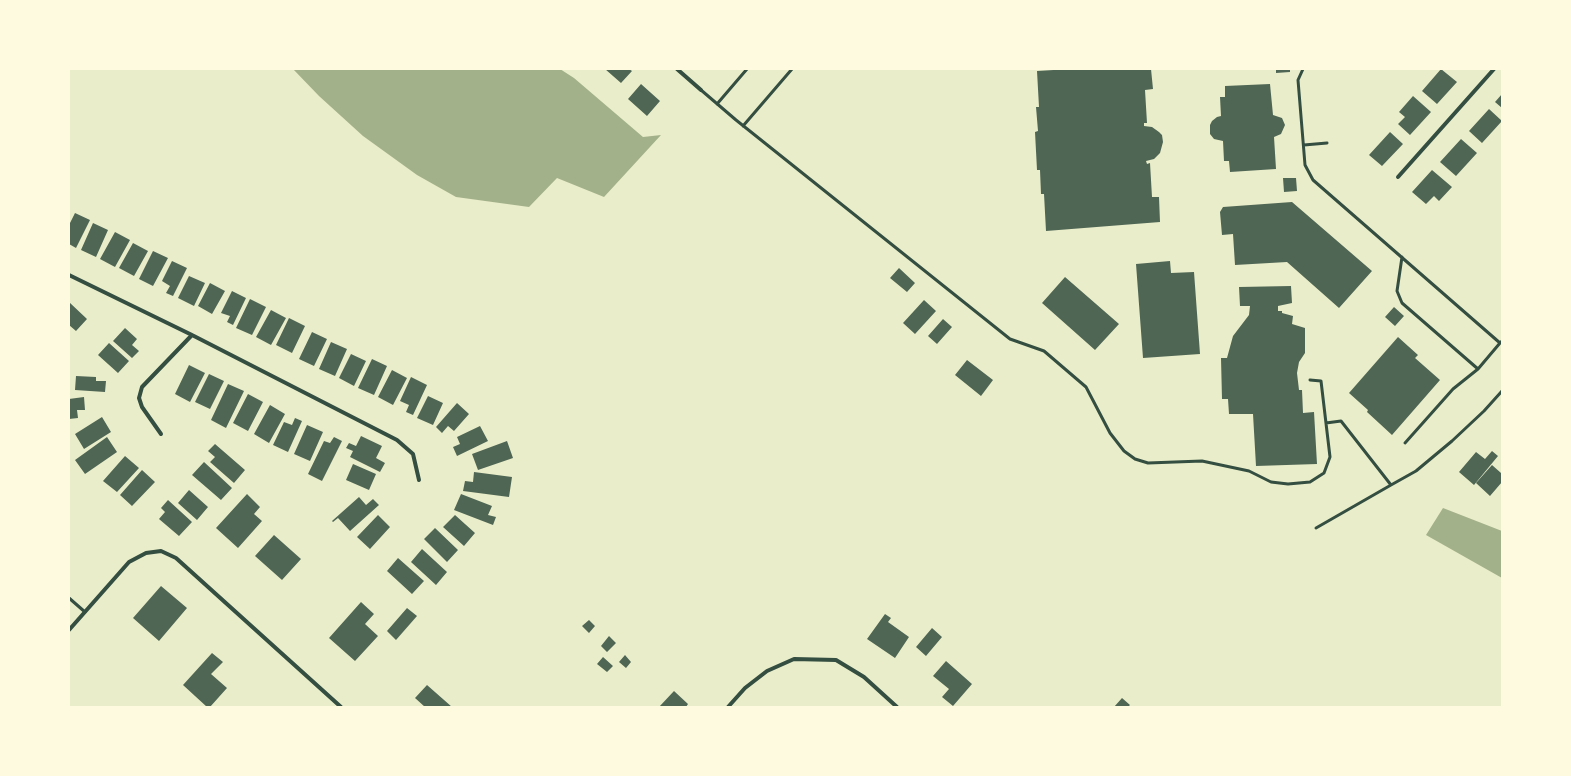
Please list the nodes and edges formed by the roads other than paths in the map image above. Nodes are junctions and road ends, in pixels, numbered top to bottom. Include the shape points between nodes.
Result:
1 (676, 69) edge
2 (747, 69) edge
3 (792, 69) edge
4 (1303, 69) edge
5 (1494, 69) edge
6 (701, 90) joint
7 (717, 104) junction
8 (743, 126) junction
9 (1327, 143) dead end
10 (1304, 145) junction
11 (1398, 177) dead end
12 (1402, 257) junction
13 (69, 276) edge
14 (192, 335) junction
15 (1501, 342) edge
16 (1478, 369) junction
17 (1310, 380) dead end
18 (1502, 391) edge
19 (1326, 423) junction
20 (161, 434) dead end
21 (1405, 443) dead end
22 (419, 480) dead end
23 (1391, 485) junction
24 (1316, 528) dead end
25 (69, 598) edge
26 (85, 612) junction
27 (69, 630) edge
28 (341, 707) edge
29 (728, 707) edge
30 (897, 707) edge

1 - 6 street
2 - 7 lane
3 - 8 lane
4 - 10 lane via 1298,80
5 - 11 street
6 - 7 lane
7 - 8 lane
8 - 19 lane via 1010,339 1044,352 1086,387 1110,433 1124,451 1136,459 1148,463 1202,461 1249,471 1270,482 1310,482 1324,473 1330,457
9 - 10 lane
10 - 12 lane via 1305,165 1313,180
12 - 15 lane
12 - 16 lane via 1397,291 1402,303
13 - 14 street
14 - 20 street via 142,387 139,398 142,407
14 - 22 street via 397,440 413,454
15 - 16 lane
16 - 21 lane via 1453,389
17 - 19 lane via 1321,381
18 - 23 lane via 1452,441 1416,471
19 - 23 lane via 1341,421
23 - 24 lane
25 - 26 lane
26 - 27 street
26 - 28 street via 129,562 146,553 161,551 176,558
29 - 30 street via 745,688 767,671 794,659 836,660 864,677

